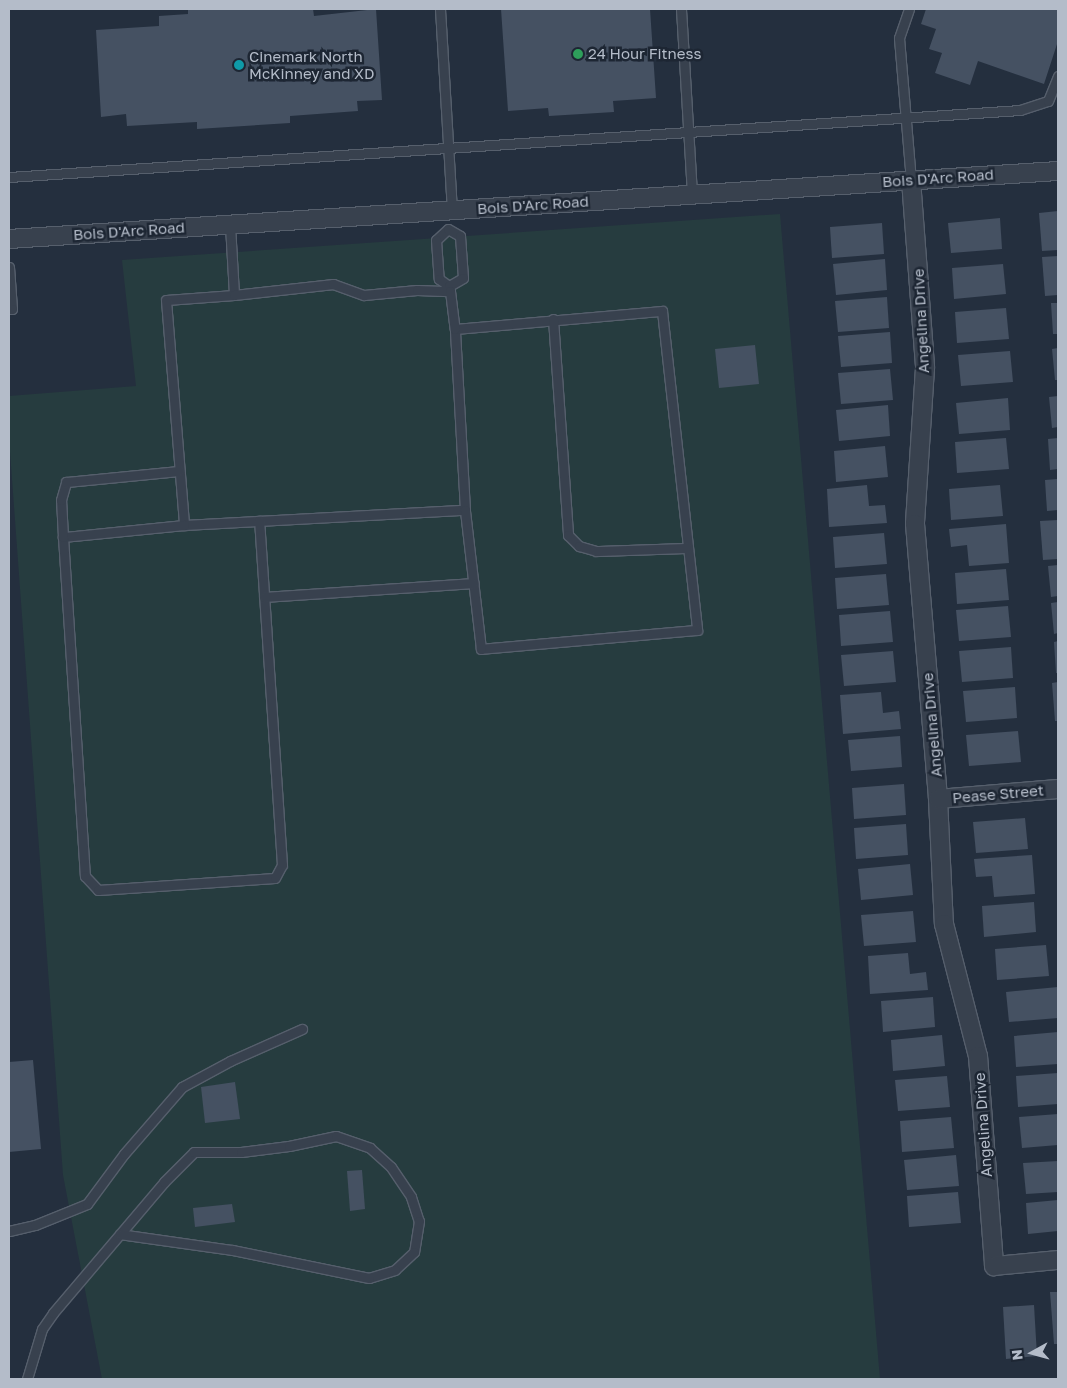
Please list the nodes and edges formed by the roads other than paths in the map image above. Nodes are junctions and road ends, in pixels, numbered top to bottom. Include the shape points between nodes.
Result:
1 (440, 9) edge
2 (680, 9) edge
3 (909, 9) edge
4 (1058, 76) edge
5 (906, 119) junction
6 (690, 132) junction
7 (449, 147) junction
8 (1058, 170) edge
9 (9, 177) edge
10 (911, 180) junction
11 (692, 194) junction
12 (449, 211) junction
13 (230, 225) junction
14 (448, 229) junction
15 (9, 239) edge
16 (9, 267) edge
17 (450, 289) junction
18 (234, 295) junction
19 (9, 309) edge
20 (553, 319) junction
21 (455, 329) junction
22 (179, 471) junction
23 (466, 510) junction
24 (259, 522) junction
25 (184, 526) junction
26 (63, 537) junction
27 (688, 548) junction
28 (474, 583) junction
29 (264, 597) junction
30 (1058, 788) edge
31 (938, 800) junction
32 (302, 1028) dead end
33 (9, 1231) edge
34 (120, 1234) junction
35 (1058, 1260) edge
36 (27, 1379) edge

1 - 7 lane
2 - 6 lane
3 - 5 lane via 899,38
4 - 5 lane via 1048,101 1034,107
5 - 6 lane
5 - 10 lane
6 - 7 lane
6 - 11 lane
7 - 9 lane
7 - 12 lane
8 - 10 street, Bois D'Arc Road
10 - 11 street, Bois D'Arc Road
10 - 31 street, Angelina Drive via 925,368 915,524
11 - 12 street, Bois D'Arc Road
12 - 13 street, Bois D'Arc Road
12 - 14 lane
13 - 15 street, Bois D'Arc Road
13 - 18 lane
14 - 17 lane via 436,240 439,279
14 - 17 lane via 460,236 463,278
16 - 19 lane via 12,309
17 - 18 lane via 364,295 332,284
17 - 21 lane
18 - 22 lane via 166,300
20 - 21 lane
20 - 27 lane via 568,535 579,546 596,551
20 - 27 lane via 662,311
21 - 23 lane
22 - 25 lane
22 - 26 lane via 66,482 61,500
23 - 24 lane
23 - 28 lane
24 - 25 lane
24 - 29 lane
25 - 26 lane
26 - 29 lane via 85,876 98,890 275,878 282,865
27 - 28 lane via 697,630 481,650
28 - 29 lane
30 - 31 street, Pease Street
31 - 35 street, Angelina Drive via 944,924 978,1056 994,1266
32 - 33 lane via 182,1087 124,1154 87,1204 35,1225
34 - 34 lane via 194,1152 290,1146 336,1136 370,1148 390,1167 411,1197 419,1221 414,1252 395,1270 369,1278 232,1250
34 - 36 lane via 42,1330

